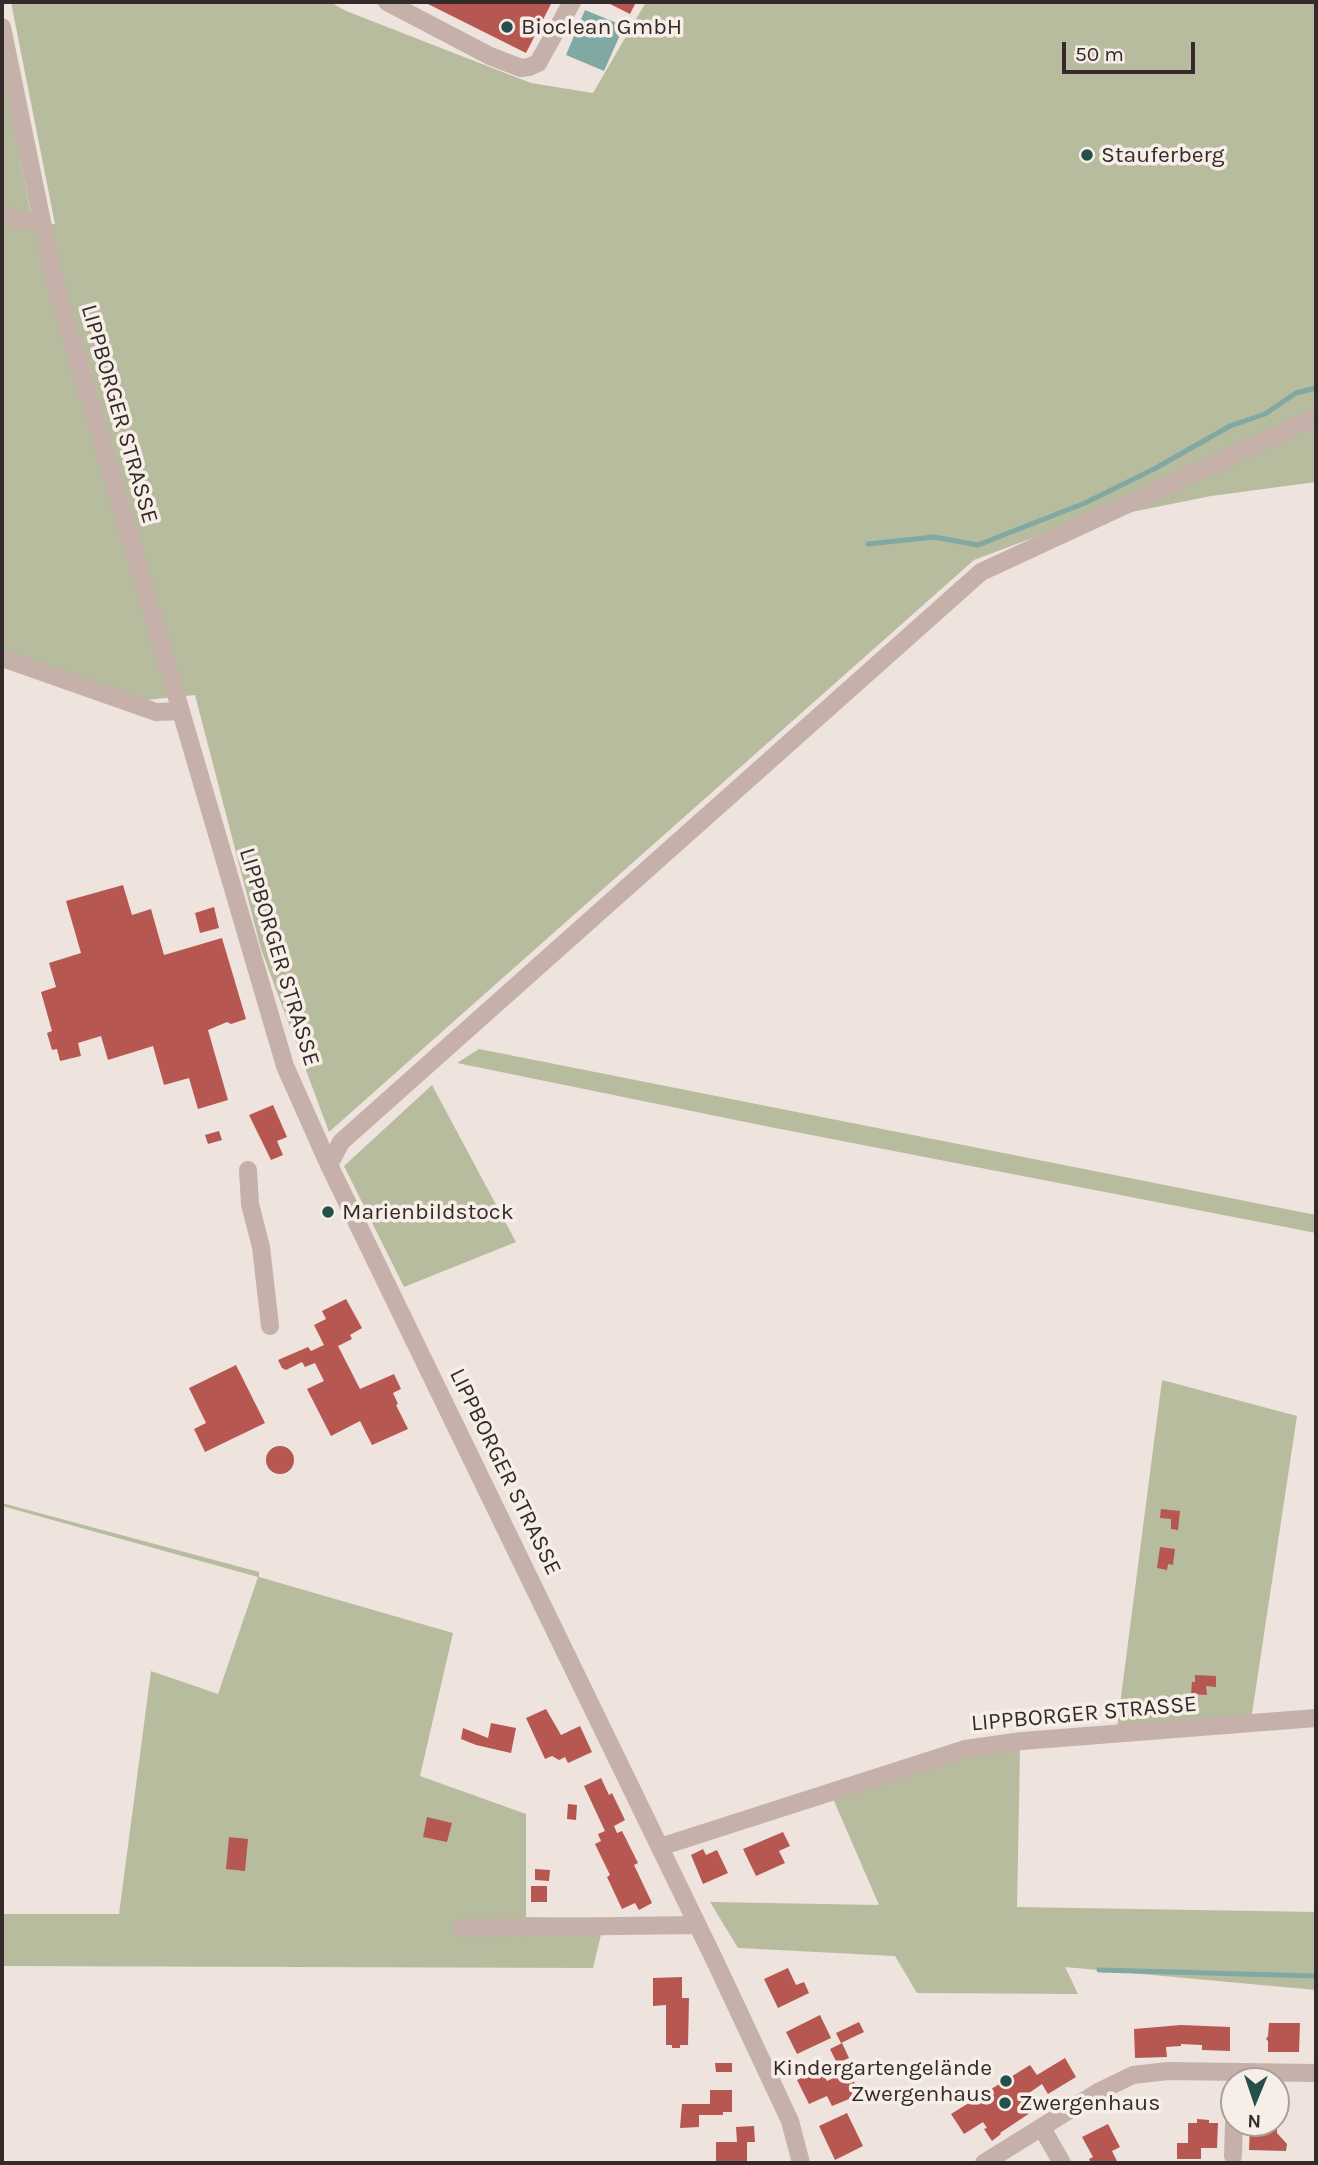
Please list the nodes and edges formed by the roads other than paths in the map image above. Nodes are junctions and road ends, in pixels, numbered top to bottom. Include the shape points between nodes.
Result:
1 (387, 2) edge
2 (572, 2) edge
3 (2, 27) edge
4 (2, 213) edge
5 (40, 221) junction
6 (1316, 417) edge
7 (2, 658) edge
8 (181, 711) junction
9 (329, 1165) junction
10 (248, 1170) dead end
11 (270, 1325) dead end
12 (1316, 1718) edge
13 (660, 1847) junction
14 (697, 1925) junction
15 (461, 1928) dead end
16 (1316, 2073) edge
17 (1290, 2074) edge
18 (1220, 2075) edge
19 (1042, 2128) junction
20 (1234, 2137) edge
21 (1233, 2156) dead end
22 (801, 2163) edge
23 (984, 2163) edge
24 (1062, 2163) edge

1 - 2 street via 521,68 538,63
3 - 5 street, LIPPBORGER STRASSE
4 - 5 street via 18,220
5 - 8 street, LIPPBORGER STRASSE
6 - 9 street via 981,572 341,1142
7 - 8 street via 156,712
8 - 9 street, LIPPBORGER STRASSE via 285,1066
9 - 13 street, LIPPBORGER STRASSE
10 - 11 street
12 - 13 street, LIPPBORGER STRASSE via 965,1749
13 - 14 street, LIPPBORGER STRASSE
14 - 15 street
14 - 22 street, LIPPBORGER STRASSE via 790,2121
16 - 17 street
18 - 19 street via 1168,2071 1133,2075
19 - 23 street
19 - 24 street
20 - 21 street

